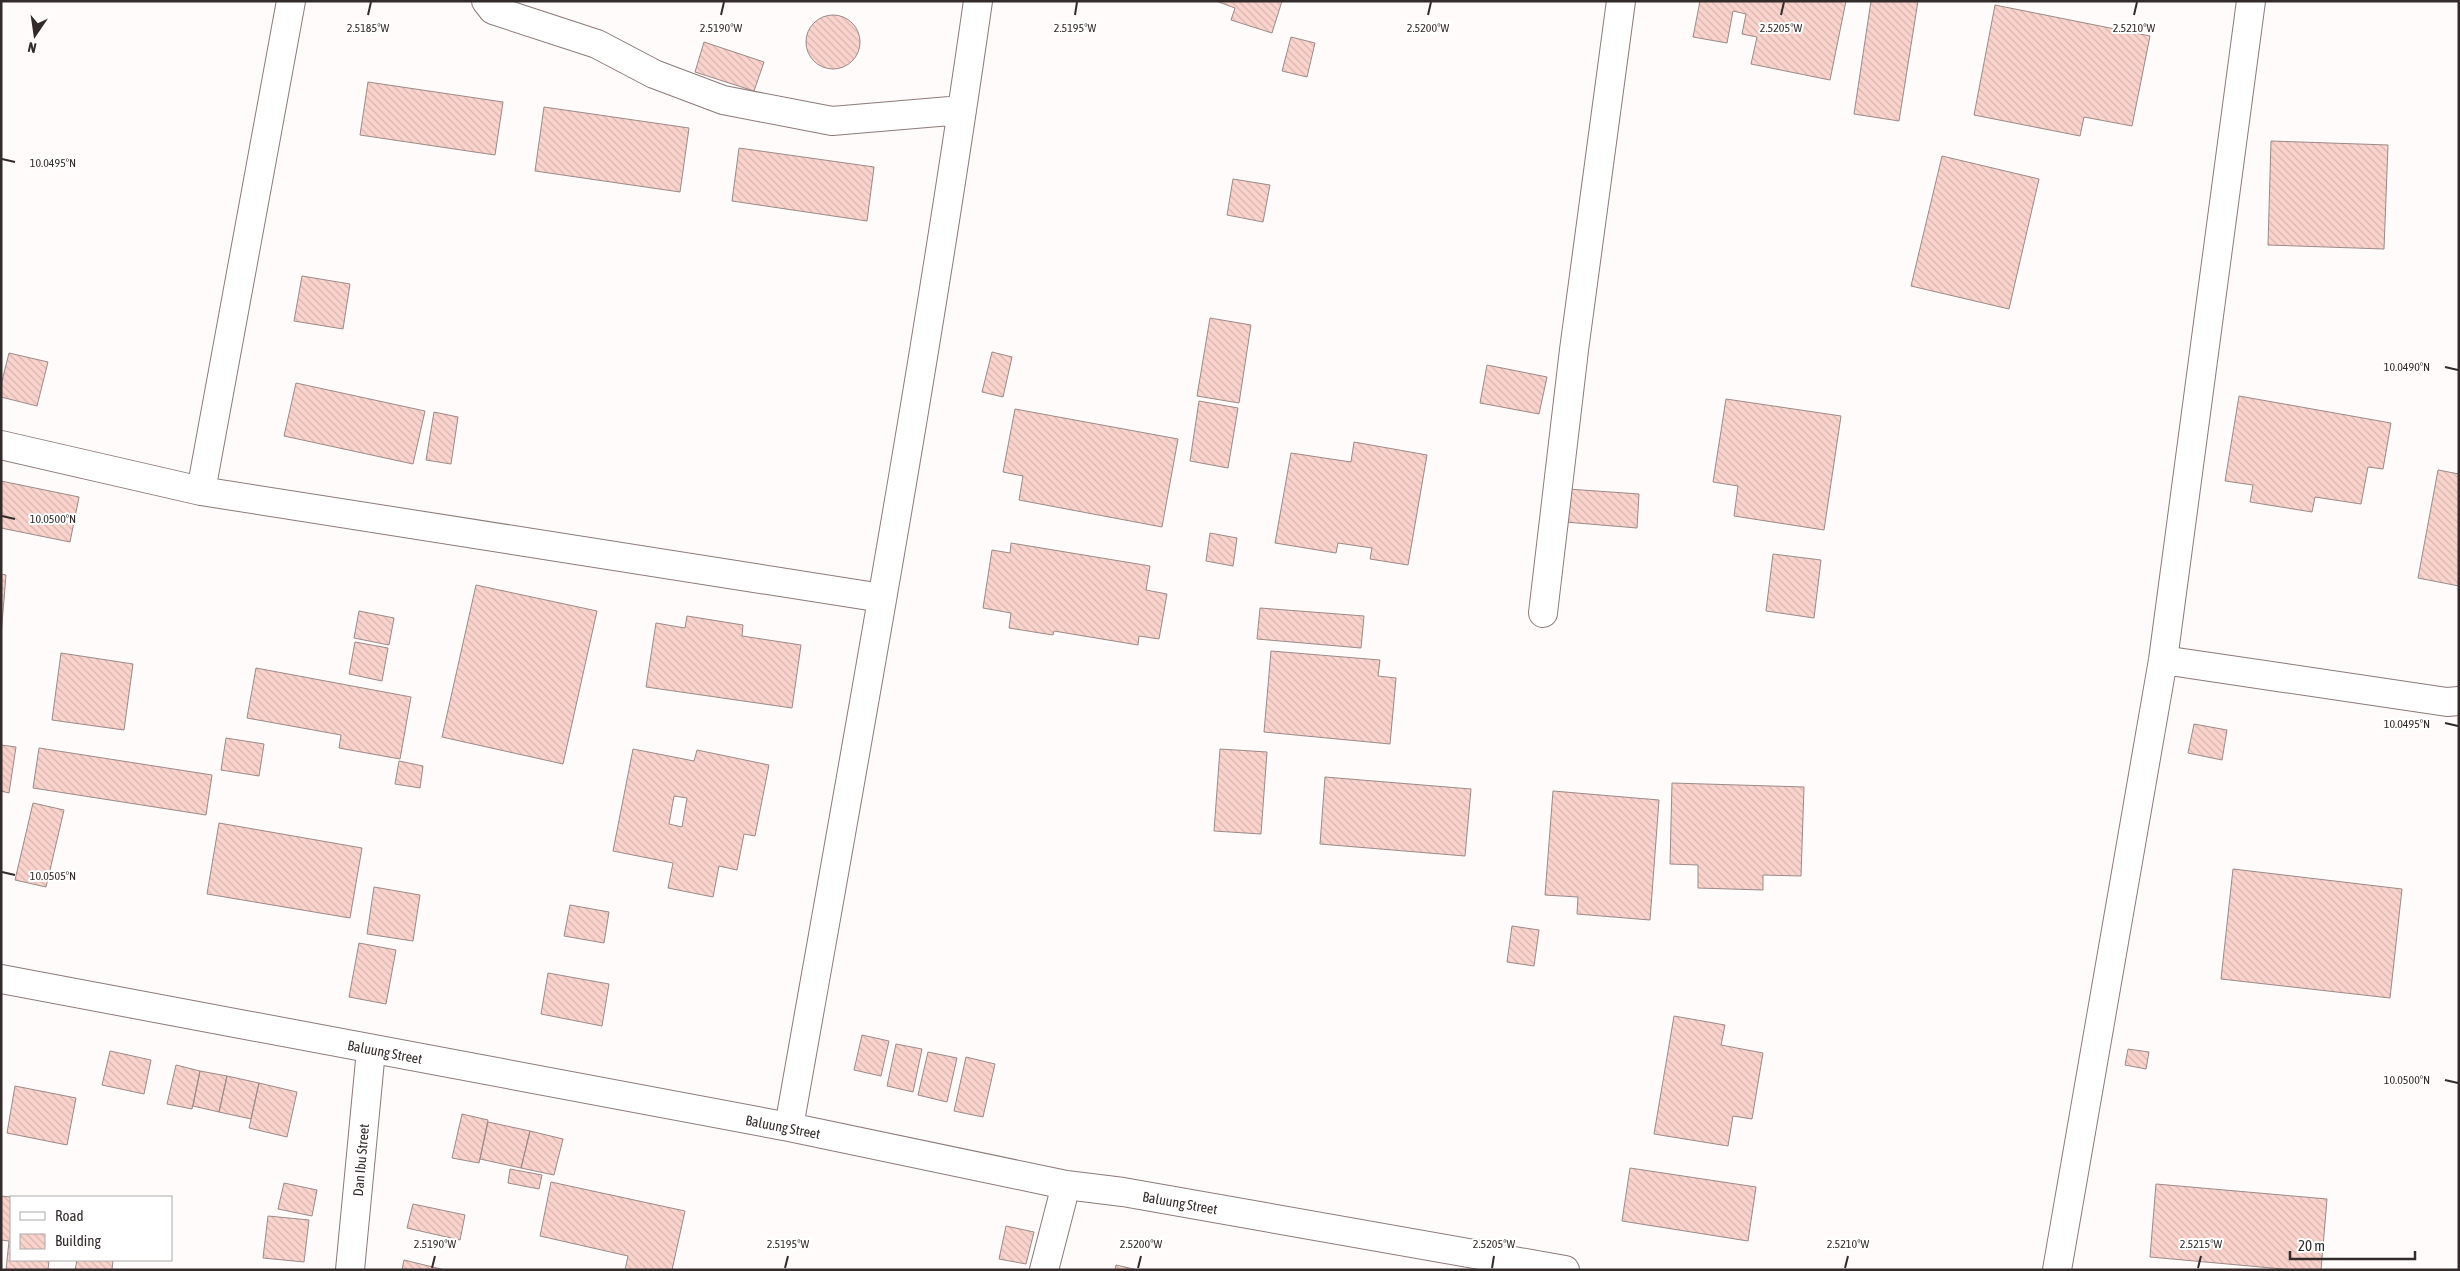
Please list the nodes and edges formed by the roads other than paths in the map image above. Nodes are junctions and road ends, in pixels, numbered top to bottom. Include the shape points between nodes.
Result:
1 (291, 1) edge
2 (486, 1) edge
3 (978, 1) edge
4 (1621, 1) edge
5 (2251, 1) edge
6 (962, 110) junction
7 (1, 445) edge
8 (201, 491) junction
9 (882, 598) junction
10 (1543, 613) dead end
11 (2163, 660) junction
12 (2459, 701) edge
13 (1, 980) edge
14 (371, 1050) junction
15 (789, 1127) junction
16 (1066, 1185) junction
17 (350, 1270) edge
18 (1044, 1270) edge
19 (1564, 1270) edge
20 (2057, 1270) edge

1 - 8 street
2 - 6 street via 493,10 597,44 654,74 723,100 832,122
3 - 6 street
4 - 10 street
5 - 11 street
6 - 9 street
7 - 8 street
8 - 9 street
9 - 15 street
11 - 12 street via 2447,702
11 - 20 street
13 - 14 street, Baluung Street
14 - 15 street, Baluung Street
14 - 17 street, Dan Ibu Street
15 - 16 street, Baluung Street
16 - 18 street
16 - 19 street, Baluung Street via 1123,1192

